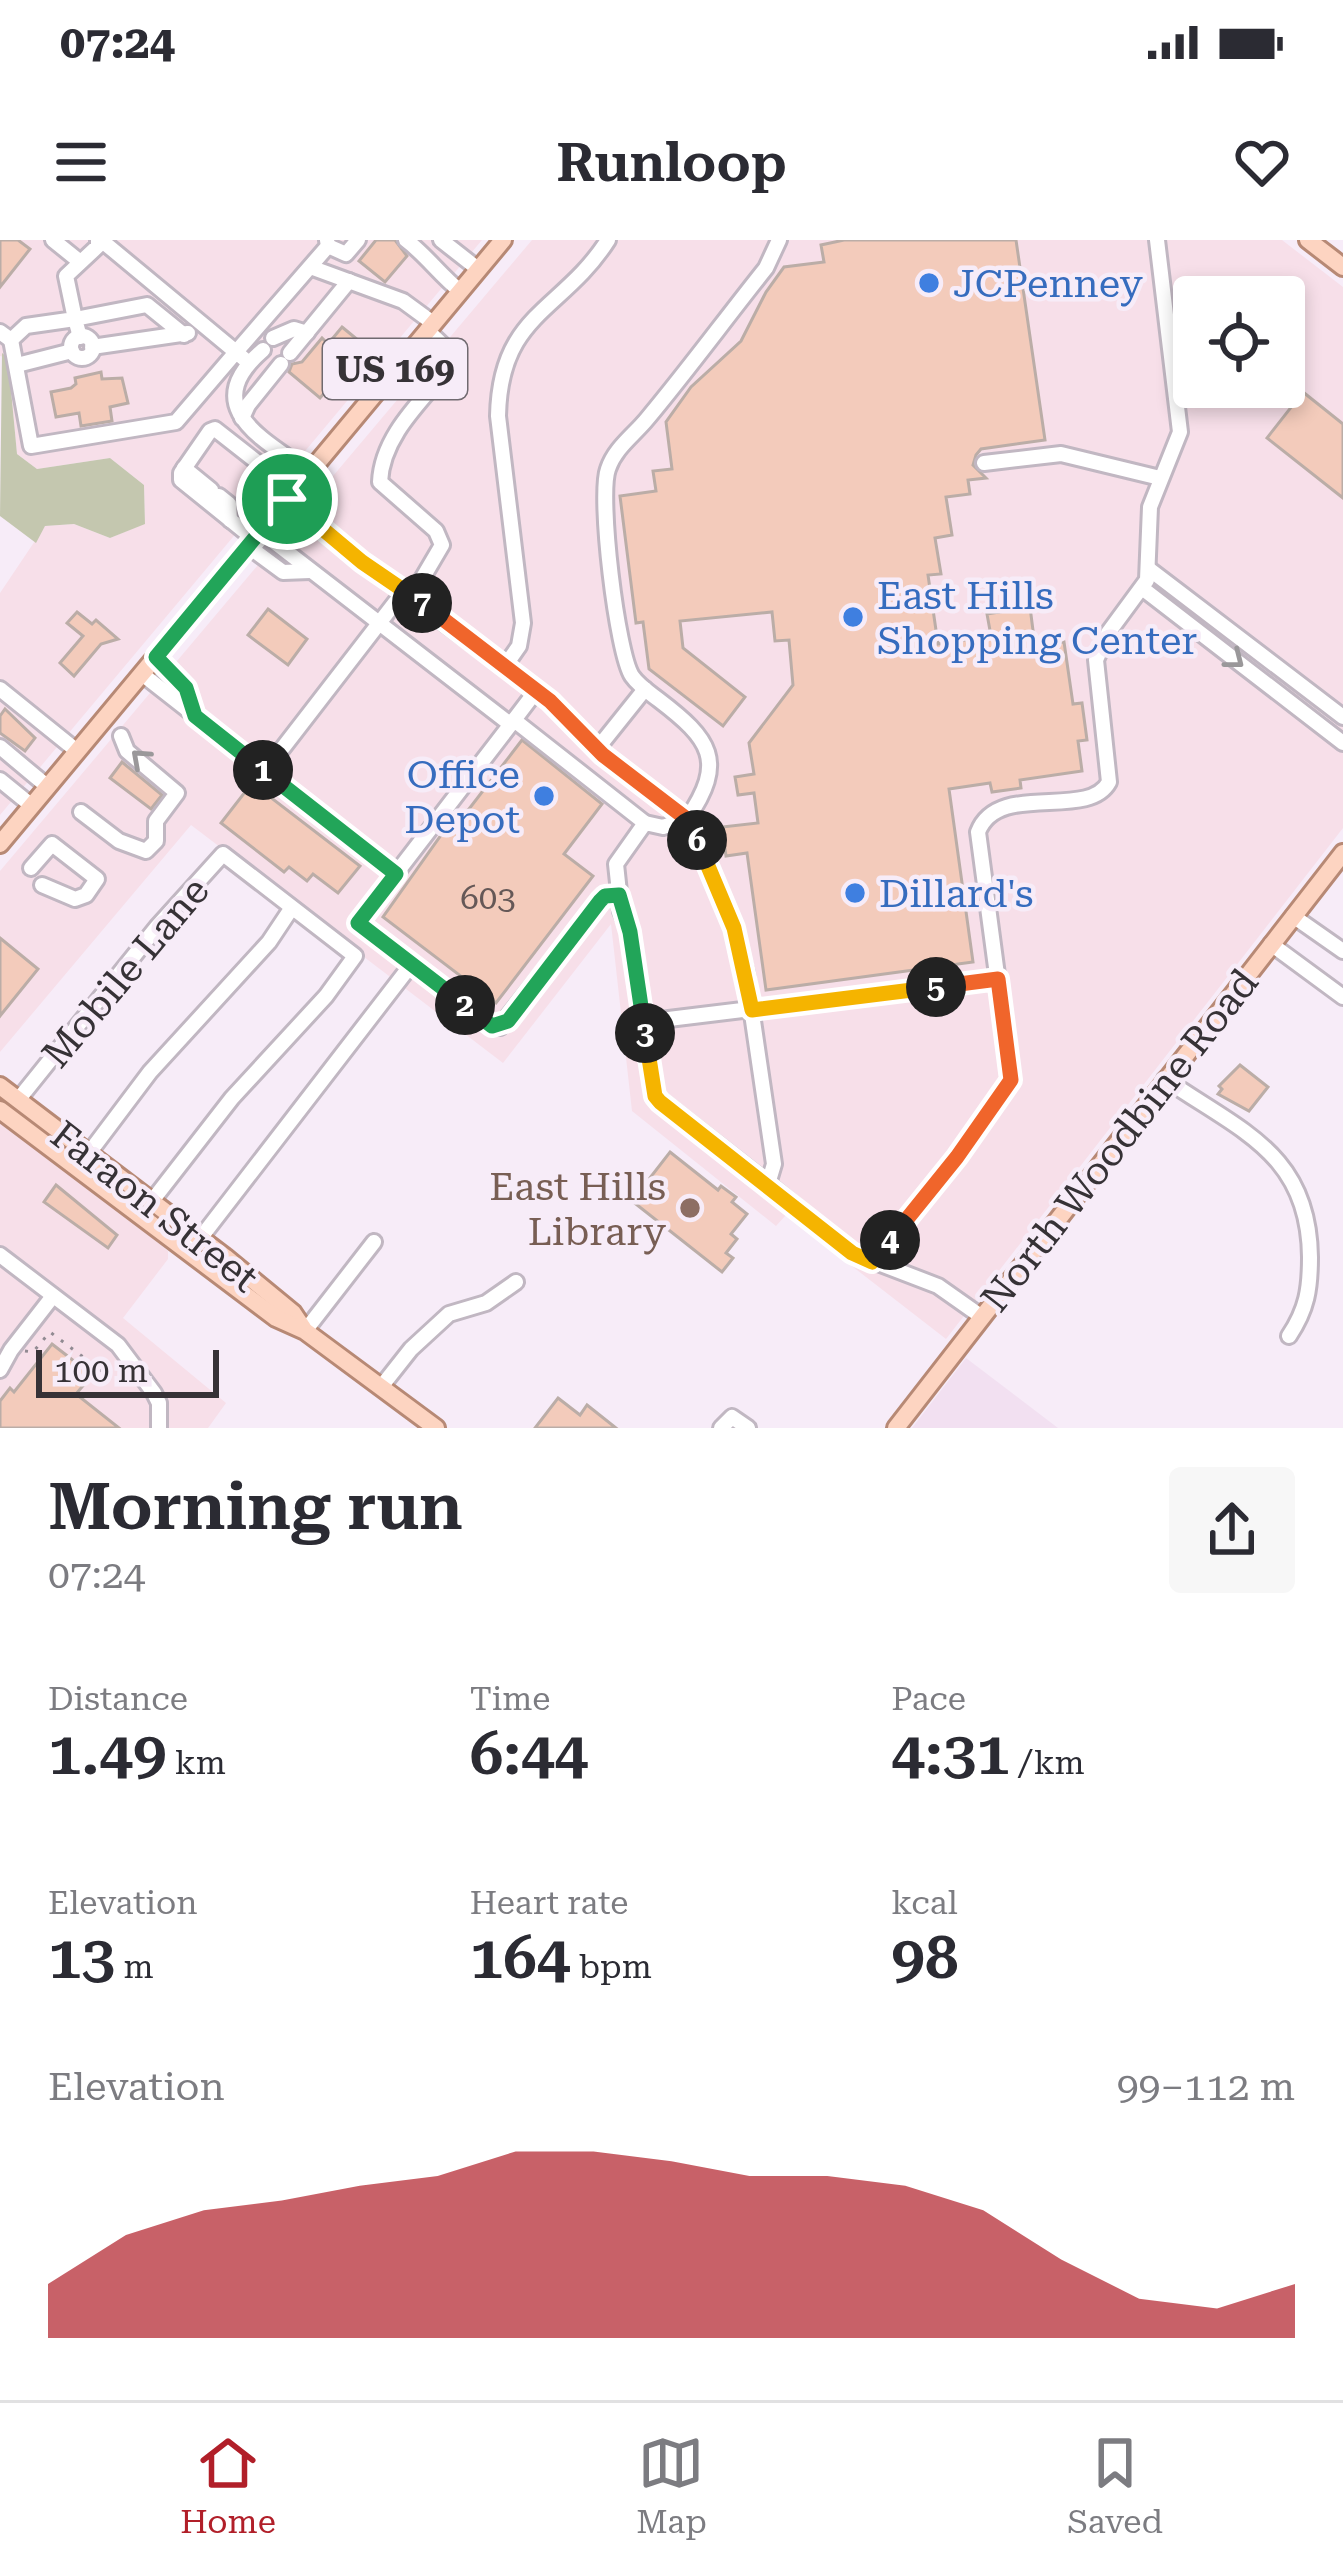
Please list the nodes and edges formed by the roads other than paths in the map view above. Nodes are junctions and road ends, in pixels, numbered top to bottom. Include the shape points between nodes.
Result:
1 (53, 240) edge
2 (96, 240) edge
3 (358, 240) edge
4 (406, 240) edge
5 (502, 240) edge
6 (608, 240) edge
7 (779, 240) edge
8 (1157, 240) edge
9 (1308, 240) edge
10 (327, 243) edge
11 (451, 243) edge
12 (80, 260) junction
13 (1343, 267) edge
14 (313, 268) junction
15 (478, 269) junction
16 (350, 281) junction
17 (460, 291) junction
18 (75, 319) junction
19 (203, 327) junction
20 (430, 327) junction
21 (307, 332) junction
22 (184, 335) junction
23 (6, 336) edge
24 (81, 345) junction
25 (236, 352) junction
26 (248, 363) junction
27 (17, 365) junction
28 (242, 418) junction
29 (983, 463) dead end
30 (184, 468) junction
31 (309, 472) junction
32 (1160, 478) junction
33 (291, 495) junction
34 (230, 520) junction
35 (254, 539) junction
36 (1149, 568) junction
37 (1142, 588) junction
38 (408, 594) junction
39 (379, 624) junction
40 (156, 657) junction
41 (505, 666) junction
42 (142, 674) junction
43 (645, 689) junction
44 (536, 691) junction
45 (0, 692) edge
46 (195, 716) junction
47 (1343, 718) edge
48 (512, 722) junction
49 (121, 736) dead end
50 (1343, 743) edge
51 (0, 744) edge
52 (597, 749) junction
53 (77, 752) junction
54 (265, 771) junction
55 (2, 785) edge
56 (47, 787) junction
57 (32, 806) junction
58 (81, 812) dead end
59 (688, 820) junction
60 (645, 823) junction
61 (2, 839) edge
62 (1343, 853) edge
63 (31, 868) dead end
64 (396, 874) junction
65 (42, 884) dead end
66 (619, 895) junction
67 (291, 909) junction
68 (1293, 916) junction
69 (1271, 944) junction
70 (1343, 951) edge
71 (411, 965) junction
72 (998, 979) junction
73 (1343, 997) edge
74 (752, 1010) junction
75 (644, 1022) junction
76 (1165, 1079) junction
77 (0, 1086) edge
78 (18, 1100) junction
79 (0, 1110) edge
80 (89, 1154) junction
81 (768, 1184) junction
82 (152, 1201) junction
83 (374, 1242) dead end
84 (194, 1245) junction
85 (0, 1255) edge
86 (872, 1262) junction
87 (515, 1282) dead end
88 (53, 1295) junction
89 (982, 1317) junction
90 (305, 1331) junction
91 (1289, 1336) dead end
92 (0, 1370) edge
93 (381, 1387) junction
94 (159, 1428) edge
95 (434, 1428) edge
96 (722, 1428) edge
97 (748, 1428) edge
98 (896, 1428) edge

1 - 12 street
2 - 12 street
2 - 19 street
3 - 10 street via 346,254
4 - 17 street
5 - 15 main road, US 169
6 - 41 street via 529,320 500,383 497,416 523,623
7 - 43 street via 766,268 607,471 603,506 624,658
8 - 32 street via 1180,432
9 - 13 main road
10 - 14 street
11 - 15 street
12 - 18 street via 66,276
14 - 16 street
14 - 25 street
15 - 17 main road, US 169
16 - 20 street via 403,301
16 - 21 street
17 - 20 main road, US 169
18 - 22 street via 147,305
18 - 23 street
18 - 24 street
19 - 22 street
19 - 25 street
20 - 31 main road, US 169
20 - 38 street via 451,365 381,462 380,482 442,545
21 - 26 street via 294,328
21 - 28 street
22 - 24 street
23 - 27 street
24 - 27 street
25 - 26 street
25 - 27 street via 176,422 32,446
26 - 28 street via 234,391
28 - 31 street
29 - 32 street via 1060,454
30 - 33 street via 215,429
30 - 34 street via 229,504
30 - 34 street via 181,480
31 - 33 main road, US 169
32 - 36 street via 1150,507
33 - 35 main road, US 169
33 - 38 street
34 - 35 street
35 - 39 street via 283,572 310,571
35 - 40 main road, US 169
36 - 37 street
36 - 47 street
37 -> 50 street
37 - 72 street via 1096,660 1104,791 1009,807 988,816 978,832
38 - 39 street
38 - 41 street
39 - 48 street
39 - 54 street
40 - 42 main road, US 169
40 - 46 street via 186,688
41 - 44 street
42 - 46 street
42 - 53 main road, US 169
43 - 52 street
43 - 59 street via 705,742 711,776
44 - 48 street
44 - 52 street
45 - 53 street
46 - 54 street
48 - 60 street
48 - 64 street
58 -> 49 street via 129,847 146,851 156,841 156,821 177,793
51 - 56 street
52 - 59 street
53 - 56 main road, US 169
54 - 64 street
55 - 57 street
56 - 57 main road, US 169
57 - 61 main road, US 169
59 - 60 street
59 - 74 street via 734,928
60 - 66 street via 616,864
62 - 68 main road, North Woodbine Road
63 - 65 street via 52,844 97,879 75,898
64 - 71 street via 358,923
66 - 71 street via 600,901 500,1027
66 - 75 street
67 - 78 street, Mobile Lane via 224,854
67 - 80 street
67 - 82 street, Mobile Lane via 355,956
68 - 69 main road, North Woodbine Road
68 - 70 street
69 - 73 street
69 - 76 main road, North Woodbine Road
71 - 84 street
72 - 74 street
72 - 86 street via 1011,1080
74 - 75 street
74 - 81 street via 774,1164
75 - 81 street via 655,1096
76 - 89 main road, North Woodbine Road
76 - 91 street via 1274,1155 1297,1186 1310,1273 1307,1309
77 - 78 main road, Faraon Street
78 - 80 main road, Faraon Street
79 - 84 main road, Faraon Street
80 - 82 main road, Faraon Street
81 - 86 street
82 - 84 main road, Faraon Street
83 - 90 street
84 - 90 main road, Faraon Street via 276,1318
85 - 88 street
86 - 89 street via 938,1286
87 - 93 street via 486,1303 449,1314
88 - 92 street
88 - 94 street via 131,1360 159,1403
89 - 98 main road, North Woodbine Road
90 - 93 main road, Faraon Street
93 - 95 main road, Faraon Street
96 - 97 street via 731,1418

